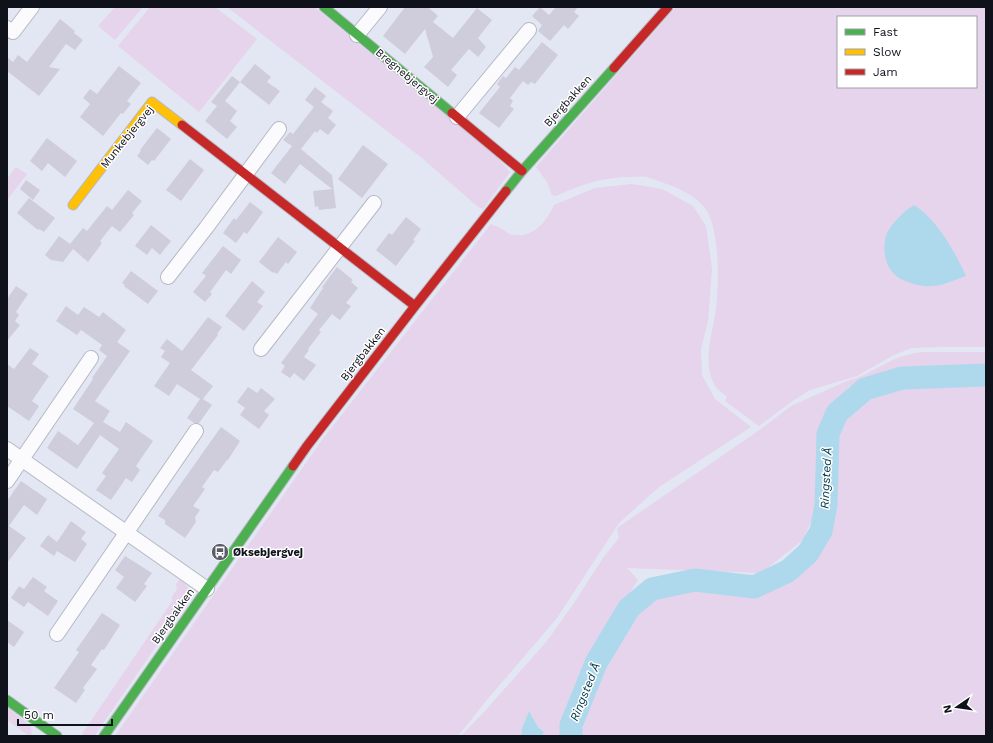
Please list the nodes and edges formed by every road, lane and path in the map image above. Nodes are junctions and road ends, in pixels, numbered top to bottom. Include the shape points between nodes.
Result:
1 (32, 7) edge
2 (324, 7) edge
3 (380, 7) edge
4 (668, 7) edge
5 (7, 28) edge
6 (529, 30) dead end
7 (357, 35) junction
8 (457, 117) junction
9 (279, 129) dead end
10 (522, 171) junction
11 (245, 174) junction
12 (374, 202) dead end
13 (73, 205) dead end
14 (340, 247) junction
15 (168, 277) dead end
16 (415, 306) junction
17 (261, 349) dead end
18 (91, 358) dead end
19 (196, 431) dead end
20 (7, 449) edge
21 (22, 459) junction
22 (7, 481) edge
23 (127, 533) junction
24 (206, 589) junction
25 (57, 634) dead end
26 (7, 700) edge
27 (43, 732) edge
28 (57, 736) edge
29 (104, 736) edge

1 - 5 street via 13,32
2 - 7 street, Bregnebjergvej
3 - 7 street
4 - 10 street, Bjergbakken
6 - 8 street
7 - 8 street, Bregnebjergvej
8 - 10 street, Bregnebjergvej
9 - 11 street
10 - 16 street, Bjergbakken
11 - 13 street, Munkebjergvej via 152,102
11 - 14 street, Munkebjergvej
11 - 15 street
12 - 14 street
14 - 16 street, Munkebjergvej
14 - 17 street
16 - 24 street, Bjergbakken via 307,446
18 - 21 street
19 - 23 street
20 - 21 street
21 - 22 street
21 - 23 street
23 - 24 street
23 - 25 street
24 - 29 street, Bjergbakken
26 - 27 street
27 - 28 street

